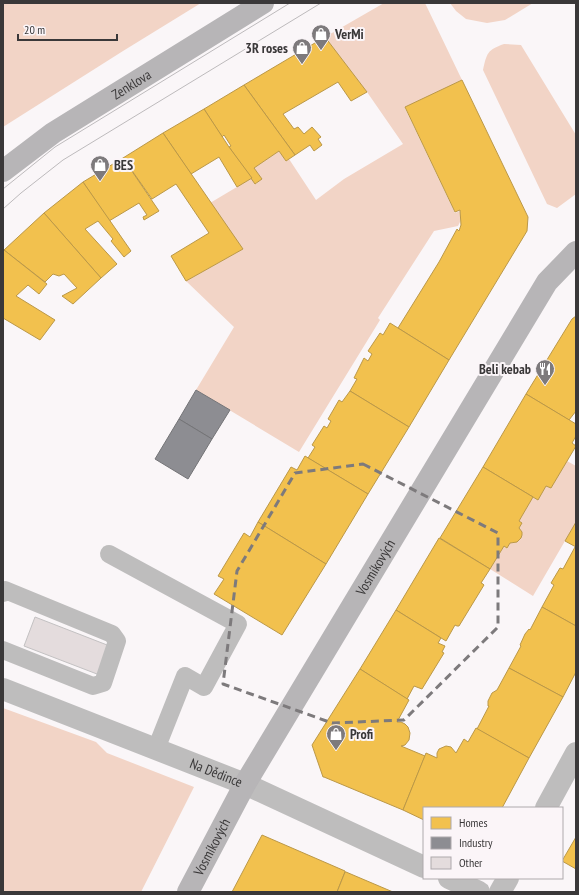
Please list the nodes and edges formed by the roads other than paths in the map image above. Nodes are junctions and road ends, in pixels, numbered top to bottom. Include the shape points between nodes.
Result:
1 (263, 3) edge
2 (3, 171) edge
3 (576, 252) edge
4 (109, 554) dead end
5 (3, 593) edge
6 (3, 650) edge
7 (3, 689) edge
8 (156, 749) junction
9 (576, 753) edge
10 (245, 784) junction
11 (547, 807) edge
12 (423, 867) edge
13 (451, 879) edge
14 (507, 879) edge
15 (188, 892) edge
16 (479, 892) edge
17 (500, 892) edge

1 - 2 main road, Zenklova via 53,133
3 - 10 main road, Vosmíkových via 548,282
4 - 8 lane via 238,624 204,687 185,676
5 - 6 lane via 5,590 105,631 112,634 117,641 103,683 93,686
7 - 8 street, Na Dědince
8 - 10 street, Na Dědince
9 - 11 street
10 - 12 street, Na Dědince
10 - 15 main road, Vosmíkových
13 - 16 street
14 - 17 street

